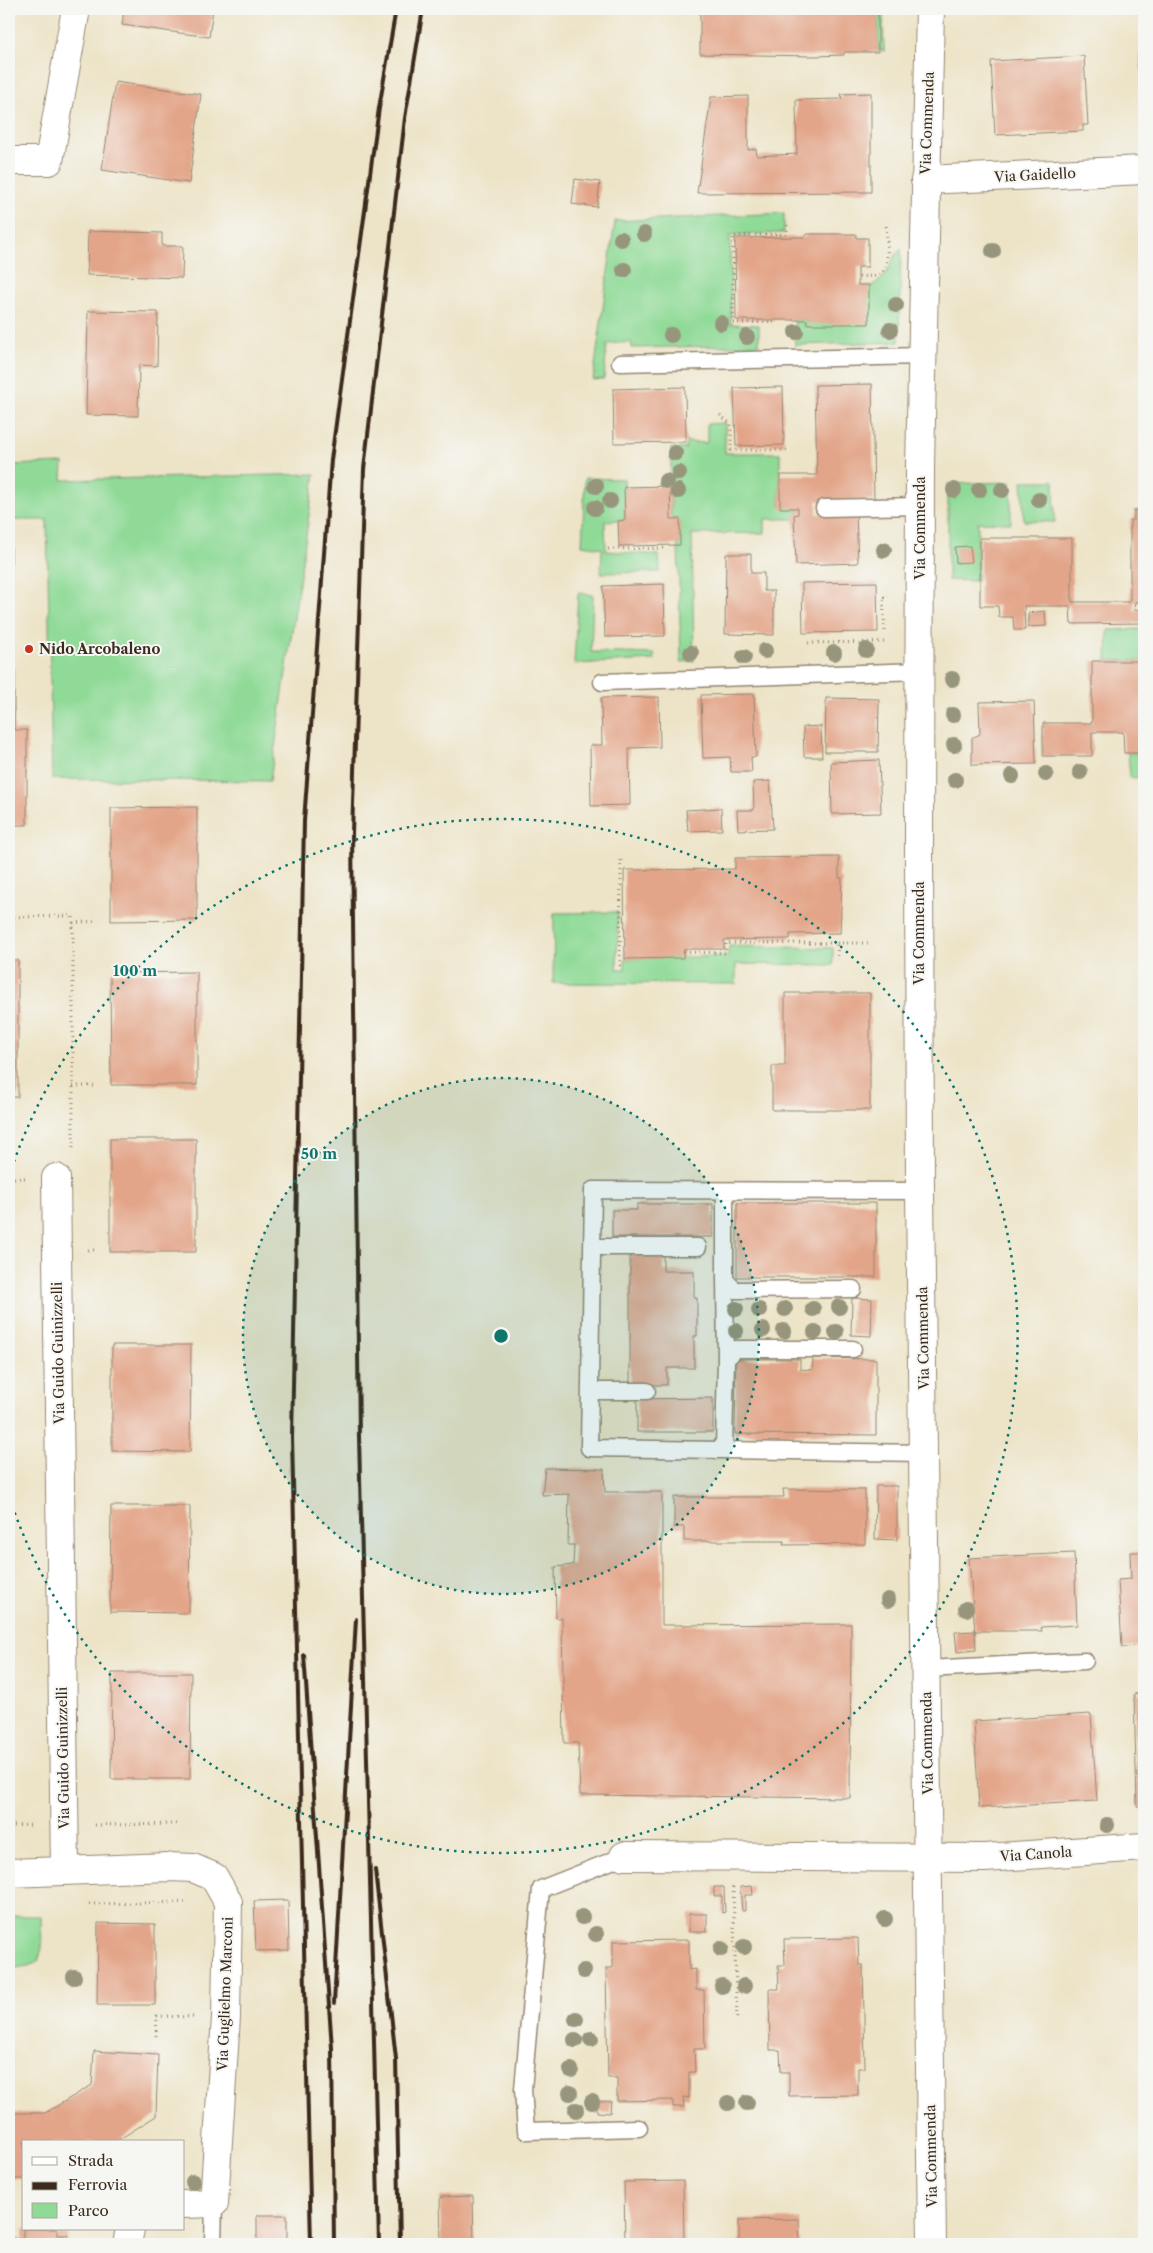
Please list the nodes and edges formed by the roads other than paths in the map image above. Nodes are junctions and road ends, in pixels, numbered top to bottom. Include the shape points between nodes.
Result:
1 (76, 9) edge
2 (930, 9) edge
3 (9, 161) edge
4 (1144, 170) edge
5 (925, 180) junction
6 (922, 356) junction
7 (620, 363) dead end
8 (920, 506) junction
9 (824, 508) dead end
10 (919, 671) junction
11 (602, 682) dead end
12 (56, 1178) road end
13 (725, 1191) junction
14 (920, 1191) junction
15 (592, 1247) junction
16 (698, 1247) dead end
17 (725, 1280) junction
18 (852, 1289) dead end
19 (853, 1349) dead end
20 (726, 1359) junction
21 (590, 1391) junction
22 (646, 1391) dead end
23 (724, 1450) junction
24 (924, 1453) junction
25 (1085, 1661) dead end
26 (926, 1669) junction
27 (1144, 1847) edge
28 (624, 1856) joint
29 (928, 1857) junction
30 (65, 1872) junction
31 (9, 1874) edge
32 (639, 2128) dead end
33 (214, 2203) junction
34 (185, 2204) edge
35 (130, 2230) edge
36 (127, 2244) edge
37 (213, 2244) edge
38 (932, 2244) edge

1 - 3 street via 49,161
2 - 5 street, Via Commenda
4 - 5 street, Via Gaidello
5 - 6 street, Via Commenda
6 - 7 lane
6 - 8 street, Via Commenda
8 - 9 lane
8 - 10 street, Via Commenda
10 - 11 lane
10 - 14 street, Via Commenda
12 - 30 street, Via Guido Guinizzelli
13 - 14 lane
13 - 15 lane via 593,1190
13 - 17 lane
14 - 24 street, Via Commenda
15 - 16 lane
15 - 21 lane
17 - 18 lane via 735,1290
17 - 20 lane
19 - 20 lane via 736,1349
20 - 23 lane
21 - 22 lane
21 - 23 lane via 589,1448
23 - 24 lane
24 - 26 street, Via Commenda
25 - 26 lane
26 - 29 street, Via Commenda
27 - 29 street, Via Canola via 986,1858
28 - 29 street
28 - 32 lane via 541,1889 523,2089 526,2131
29 - 38 street, Via Commenda
30 - 31 street, Via Guglielmo Marconi
30 - 33 street, Via Guglielmo Marconi via 168,1866 193,1868 214,1877 228,1902 226,2017
33 - 34 street
33 - 37 lane, Via Guglielmo Marconi
35 - 36 street

